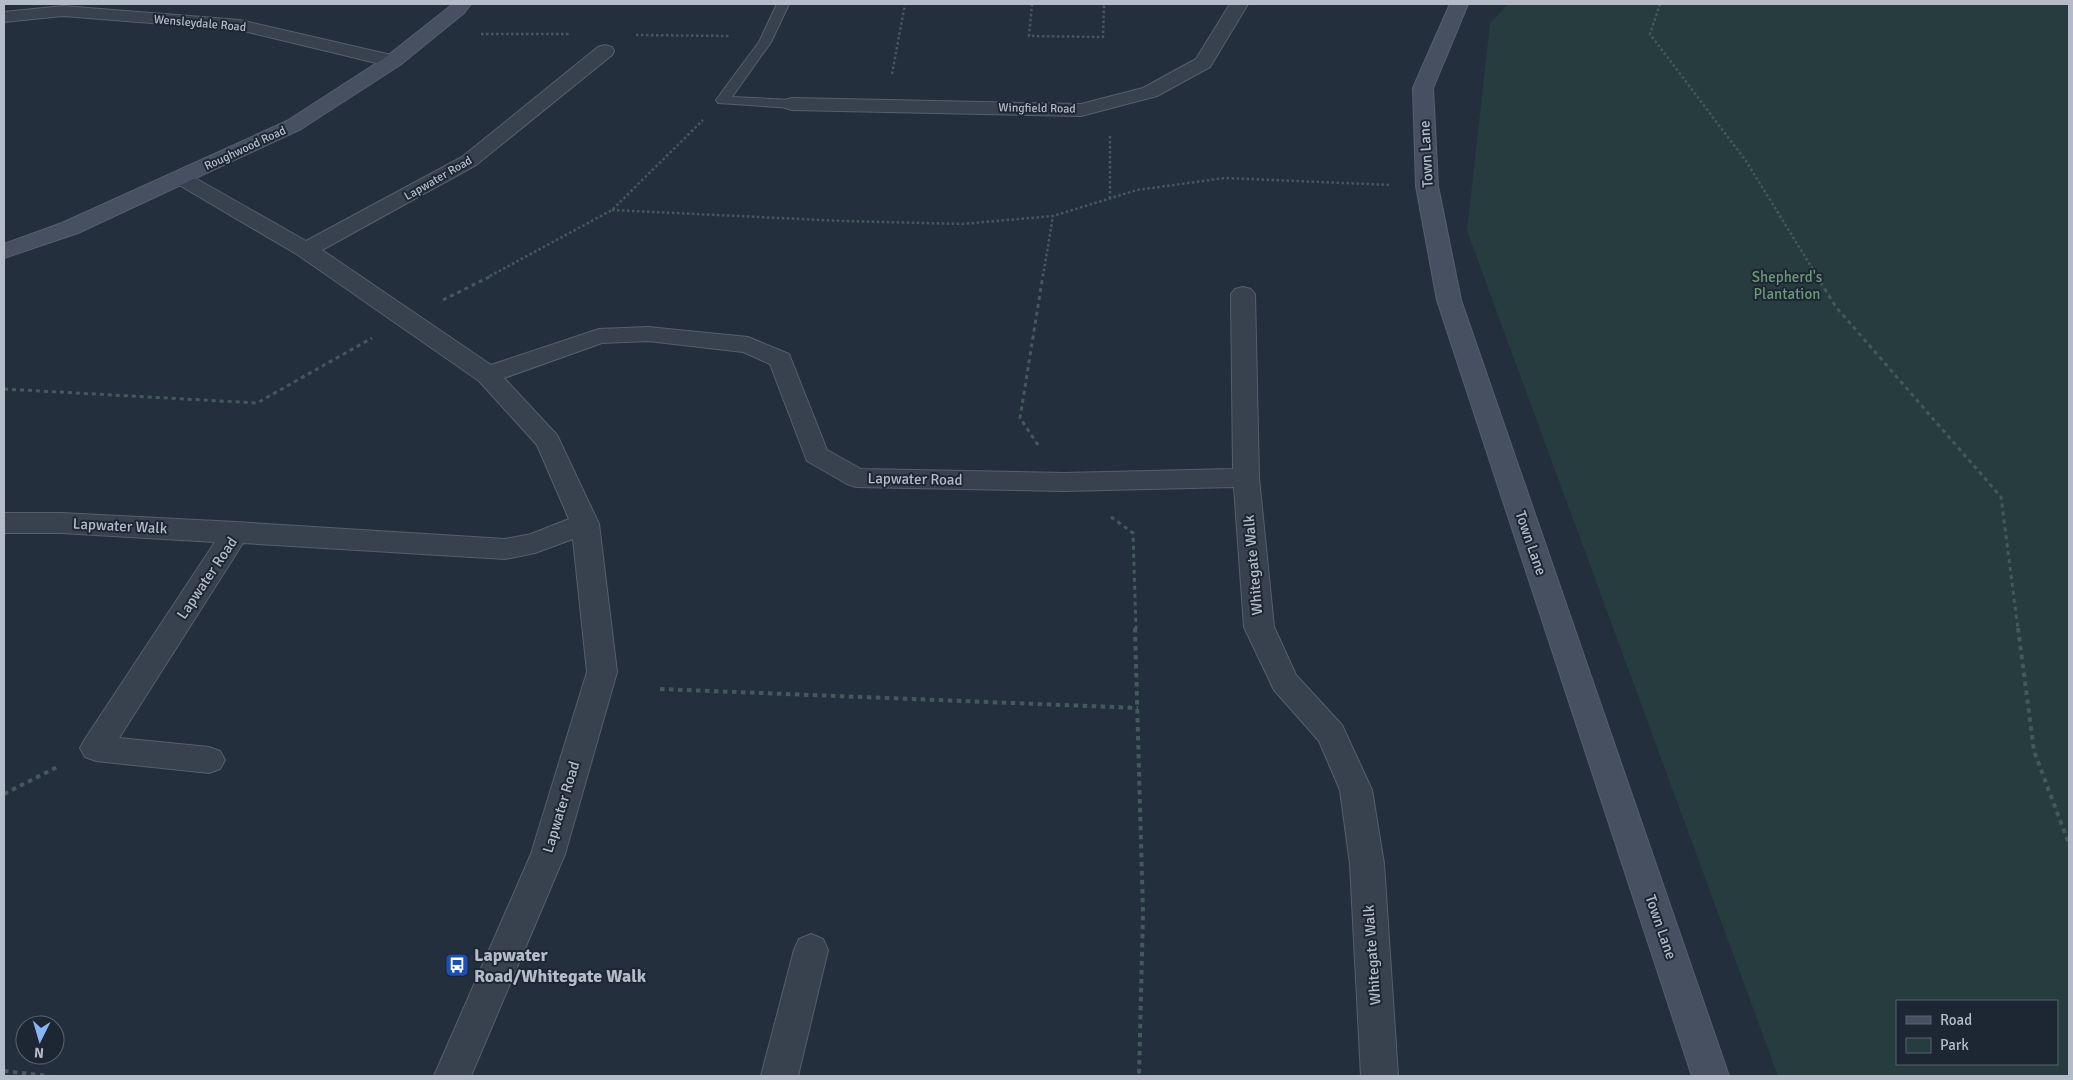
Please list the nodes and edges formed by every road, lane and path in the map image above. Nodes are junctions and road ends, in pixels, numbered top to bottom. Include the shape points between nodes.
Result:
1 (462, 4) edge
2 (783, 4) edge
3 (905, 4) edge
4 (1032, 4) edge
5 (1104, 4) edge
6 (1239, 4) edge
7 (1459, 4) edge
8 (1660, 4) edge
9 (4, 17) edge
10 (605, 51) dead end
11 (393, 61) junction
12 (1110, 102) junction
13 (792, 104) joint
14 (886, 105) junction
15 (181, 178) junction
16 (1427, 186) junction
17 (1110, 198) junction
18 (612, 210) dead end
19 (1053, 216) junction
20 (306, 250) junction
21 (4, 251) edge
22 (1242, 294) dead end
23 (488, 375) junction
24 (1246, 478) junction
25 (1064, 482) junction
26 (4, 523) edge
27 (585, 524) junction
28 (236, 532) junction
29 (660, 689) dead end
30 (1138, 708) junction
31 (96, 748) junction
32 (209, 760) dead end
33 (4, 794) edge
34 (2069, 844) edge
35 (811, 950) dead end
36 (4, 1072) edge
37 (49, 1076) edge
38 (454, 1076) edge
39 (779, 1076) edge
40 (1139, 1076) edge
41 (1380, 1076) edge
42 (1712, 1076) edge

1 - 11 street, Roughwood Road
2 - 13 lane via 765,42 723,100
3 - 14 path
4 - 5 path via 1029,36 1103,37
6 - 12 street, Wingfield Road via 1203,63 1150,92
7 - 16 street, Town Lane via 1423,88
8 - 34 path via 1650,34 1746,161 1836,307 2001,497 2034,750
9 - 11 street, Wensleydale Road via 63,11 240,25
10 - 20 street, Lapwater Road via 469,161
11 - 15 street, Roughwood Road via 294,126
12 - 14 street, Wingfield Road via 1081,110
12 - 17 path
13 - 14 street, Wingfield Road
15 - 20 street, Lapwater Road
15 - 21 street, Roughwood Road via 70,228
16 - 17 path via 1225,178 1138,190
16 - 42 street, Town Lane via 1449,300
17 - 19 path
18 - 19 path via 952,223
19 - 25 path via 1020,418
20 - 23 street, Lapwater Road
22 - 24 street, Whitegate Walk
23 - 25 street, Lapwater Road via 599,336 648,334 748,345 780,359 816,455 856,478
23 - 27 street, Lapwater Road via 548,441
24 - 25 street, Lapwater Road
24 - 41 street, Whitegate Walk via 1259,627 1285,682 1331,734 1356,790 1366,864
25 - 30 path via 1134,533
26 - 28 street, Lapwater Walk
27 - 28 street, Lapwater Road via 535,544 505,549
27 - 38 street, Lapwater Road via 602,672 548,854
28 - 31 street, Lapwater Road
29 - 30 path
30 - 40 path via 1143,913
31 - 32 street
31 - 33 path
35 - 39 street
36 - 37 path

